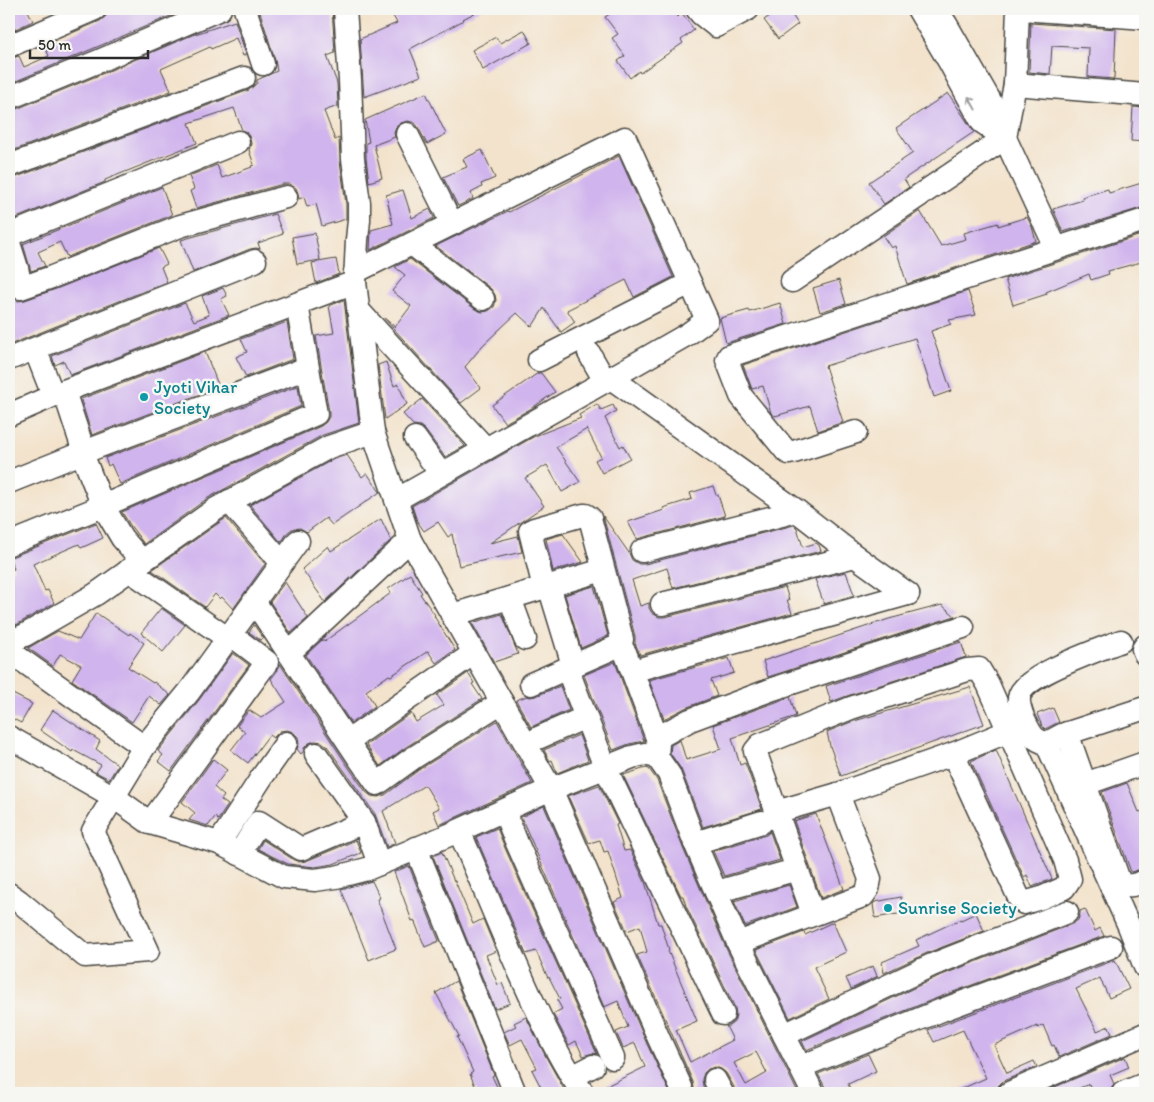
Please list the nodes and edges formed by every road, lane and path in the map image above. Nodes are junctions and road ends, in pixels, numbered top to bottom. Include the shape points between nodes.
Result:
1 (95, 9) edge
2 (220, 9) edge
3 (245, 9) edge
4 (697, 9) edge
5 (748, 9) edge
6 (918, 9) edge
7 (936, 9) edge
8 (1018, 9) edge
9 (1022, 9) edge
10 (350, 11) edge
11 (1145, 18) edge
12 (9, 46) edge
13 (263, 64) dead end
14 (244, 78) dead end
15 (1015, 84) junction
16 (1145, 95) edge
17 (9, 98) edge
18 (407, 134) dead end
19 (1005, 138) junction
20 (238, 142) dead end
21 (9, 166) edge
22 (286, 197) dead end
23 (1145, 220) edge
24 (452, 224) junction
25 (9, 235) edge
26 (9, 243) edge
27 (412, 244) junction
28 (1056, 248) junction
29 (255, 261) dead end
30 (355, 277) junction
31 (792, 281) dead end
32 (690, 283) junction
33 (483, 299) dead end
34 (297, 304) junction
35 (358, 310) junction
36 (35, 348) junction
37 (589, 353) dead end
38 (9, 359) edge
39 (539, 360) dead end
40 (307, 368) junction
41 (608, 380) junction
42 (59, 393) junction
43 (9, 415) edge
44 (373, 432) junction
45 (856, 432) dead end
46 (414, 438) dead end
47 (486, 449) junction
48 (84, 452) junction
49 (441, 474) junction
50 (9, 482) edge
51 (396, 500) junction
52 (229, 502) junction
53 (103, 506) junction
54 (797, 511) junction
55 (410, 540) junction
56 (298, 541) dead end
57 (9, 544) edge
58 (642, 551) dead end
59 (855, 556) junction
60 (282, 563) junction
61 (135, 566) junction
62 (604, 570) junction
63 (547, 587) junction
64 (510, 598) junction
65 (254, 601) junction
66 (662, 604) dead end
67 (452, 615) junction
68 (963, 627) dead end
69 (228, 636) junction
70 (525, 639) dead end
71 (1121, 641) dead end
72 (9, 642) edge
73 (1145, 646) edge
74 (9, 651) edge
75 (625, 652) dead end
76 (289, 653) junction
77 (474, 653) junction
78 (1145, 654) edge
79 (570, 667) junction
80 (644, 668) dead end
81 (531, 684) dead end
82 (502, 702) junction
83 (1145, 708) edge
84 (586, 717) junction
85 (1009, 731) junction
86 (1067, 733) junction
87 (9, 737) edge
88 (538, 738) dead end
89 (348, 740) junction
90 (286, 743) dead end
91 (1047, 743) junction
92 (144, 747) junction
93 (657, 747) junction
94 (316, 754) dead end
95 (953, 754) junction
96 (1145, 763) edge
97 (605, 768) junction
98 (1085, 784) junction
99 (551, 789) junction
100 (838, 794) junction
101 (114, 797) junction
102 (504, 811) junction
103 (769, 817) junction
104 (364, 822) junction
105 (150, 823) junction
106 (459, 830) junction
107 (219, 843) junction
108 (695, 843) junction
109 (416, 848) junction
110 (239, 854) junction
111 (379, 864) junction
112 (784, 873) dead end
113 (1145, 881) edge
114 (716, 892) junction
115 (9, 894) edge
116 (1067, 912) dead end
117 (812, 914) junction
118 (1140, 924) edge
119 (738, 943) junction
120 (1111, 948) dead end
121 (1145, 967) edge
122 (723, 1014) dead end
123 (1145, 1034) edge
124 (784, 1035) junction
125 (800, 1067) junction
126 (1145, 1084) edge
127 (578, 1085) edge
128 (680, 1087) dead end
129 (515, 1093) edge
130 (813, 1093) edge
131 (1009, 1093) edge
132 (1122, 1093) edge

1 - 12 street
2 - 17 street
3 - 13 street
4 - 5 street via 716,26
19 -> 6 street via 982,122
7 - 19 street via 997,113
8 - 15 street
9 - 11 street
10 - 30 street via 353,159 360,220
14 - 21 street
15 - 16 street
15 - 19 street
18 - 24 street
19 - 28 street
19 - 31 street
20 - 25 street
22 - 26 street via 180,226 21,288
23 - 28 street
24 - 27 street
24 - 32 street via 625,138
27 - 30 street
27 - 33 street
28 - 45 street via 729,356 727,360 741,396 786,451 794,452
29 - 36 street
30 - 34 street
30 - 35 street
32 - 39 street
32 - 41 street via 707,320
34 - 40 street
34 - 42 street
35 - 44 street
35 - 47 street
36 - 38 street
36 - 42 street
37 - 41 street
40 - 48 street
40 - 53 street via 316,414
41 - 47 street
41 - 54 street
42 - 43 street
42 - 48 street
44 - 51 street
44 - 52 street via 329,447
46 - 49 street
47 - 49 street
48 - 50 street
48 - 53 street
49 - 51 street
51 - 55 street
52 - 60 street
52 - 61 street
53 - 57 street
53 - 61 street
54 - 58 street
54 - 59 street
55 - 67 street
55 - 76 street
56 - 60 street
59 - 66 street
59 - 80 street via 908,594
60 - 65 street
61 - 69 street
61 - 72 street via 96,594
62 - 63 street
62 - 63 street via 588,516 534,529 530,533
62 - 79 street via 621,644
63 - 64 street
63 - 79 street
64 - 67 street
64 - 70 street
65 - 69 street
65 - 76 street
67 - 77 street
68 - 93 street via 773,689 690,720
69 - 92 street via 189,692
69 - 105 street via 267,662
71 - 91 street via 1044,674 1018,696 1033,737
73 - 78 street
74 - 92 street
75 - 93 street
76 - 89 street
77 - 82 street
77 - 89 street
79 - 81 street
79 - 84 street
82 - 89 street via 377,784
82 - 99 street
83 - 86 street
84 - 88 street
84 - 97 street
85 - 95 street
85 - 95 street via 1066,860 1070,879 1064,888 1041,898 1024,903 1019,898
85 - 103 street via 979,669 966,670 850,708 760,745 755,751
86 - 91 street
86 - 98 street
87 - 101 street
90 - 107 street
91 - 118 street
92 - 101 street
93 - 97 street
93 - 108 street
94 - 104 street
95 - 100 street
96 - 98 street
97 - 99 street
97 - 122 street
98 - 113 street via 1120,882 1125,886
99 - 102 street
99 - 128 street
100 - 103 street
100 - 117 street via 870,879 868,889 863,896
101 - 105 street
101 - 115 street via 93,831 148,952 85,956
102 - 106 street
102 - 127 street via 603,1062
103 - 108 street
103 - 117 street
104 - 110 street via 302,849 259,822
104 - 111 street
105 - 107 street
106 - 109 street
106 - 127 street via 524,982
107 - 110 street
108 - 114 street
109 - 111 street
109 - 129 street
110 - 111 street via 284,877 315,880
112 - 114 street
114 - 119 street
116 - 124 street via 932,965
117 - 119 street
118 - 121 street
119 - 124 street
120 - 125 street
123 - 131 street
124 - 125 street
125 - 130 street
126 - 132 street

